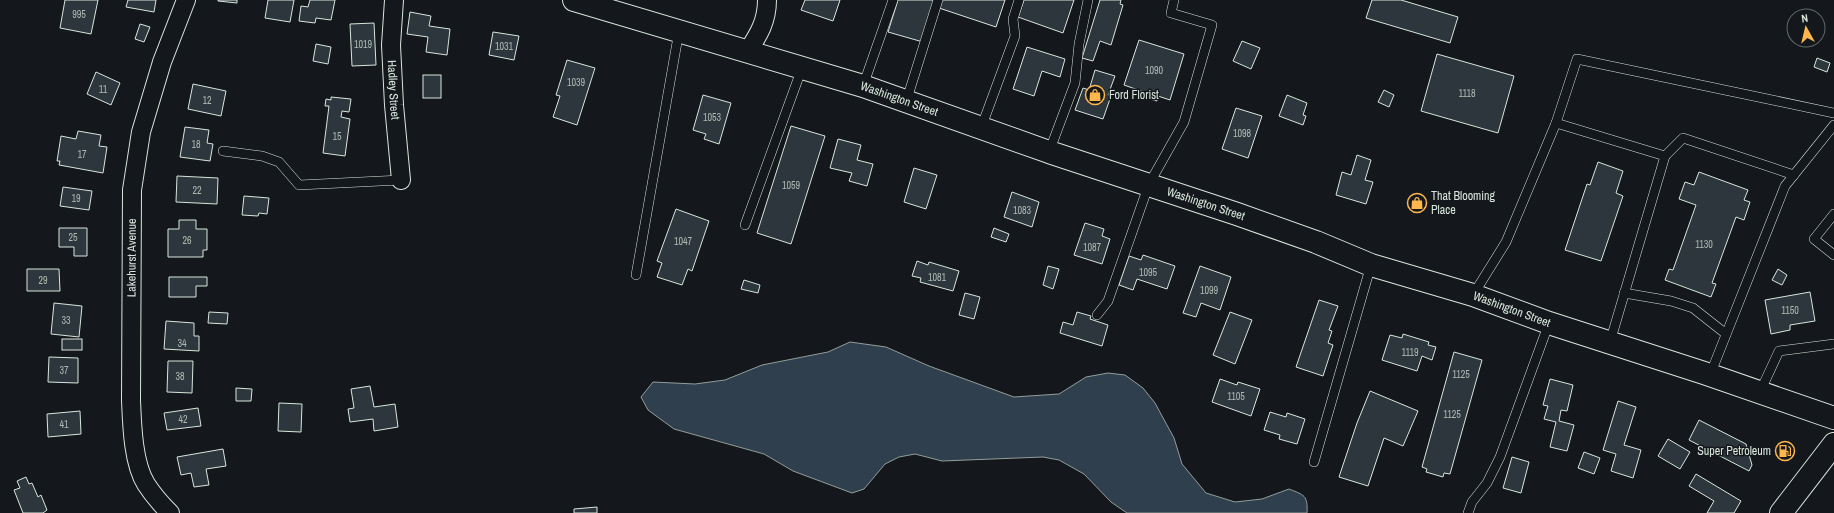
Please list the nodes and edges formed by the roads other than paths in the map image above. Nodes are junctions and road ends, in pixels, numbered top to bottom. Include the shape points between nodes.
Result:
1 (186, 0) edge
2 (394, 0) edge
3 (574, 0) edge
4 (767, 0) edge
5 (893, 0) edge
6 (938, 0) edge
7 (1019, 0) edge
8 (1088, 0) edge
9 (1174, 0) edge
10 (679, 31) junction
11 (748, 51) junction
12 (802, 68) junction
13 (863, 86) junction
14 (906, 102) junction
15 (1834, 113) edge
16 (1556, 123) junction
17 (1834, 125) edge
18 (981, 128) junction
19 (223, 151) dead end
20 (1048, 152) junction
21 (1665, 156) junction
22 (1794, 175) junction
23 (401, 180) joint
24 (1149, 184) junction
25 (1834, 214) edge
26 (745, 225) dead end
27 (1834, 255) edge
28 (1371, 266) junction
29 (636, 275) dead end
30 (1624, 293) junction
31 (1473, 295) junction
32 (1097, 315) dead end
33 (1549, 323) junction
34 (1726, 334) junction
35 (1610, 342) junction
36 (1834, 344) edge
37 (1710, 375) junction
38 (1760, 392) junction
39 (1834, 418) edge
40 (1834, 444) edge
41 (1314, 462) dead end
42 (170, 513) edge
43 (1468, 513) edge
44 (1781, 513) edge

1 - 42 street, Lakehurst Avenue via 162,62 141,132 132,190 132,429 136,456 145,483
2 - 23 street, Hadley Street via 394,105
3 - 10 main road, Washington Street
4 - 11 street via 762,29
5 - 13 lane
6 - 14 lane
7 - 18 lane via 1013,19 1015,36
8 - 20 lane via 1079,44 1075,83
9 - 24 lane via 1171,13 1212,25 1184,122
10 - 11 main road, Washington Street
10 - 29 lane
11 - 12 main road, Washington Street
12 - 13 main road, Washington Street
12 - 26 lane
13 - 14 main road, Washington Street
14 - 18 main road, Washington Street
15 - 16 lane via 1577,59
16 - 21 lane
16 - 31 lane via 1506,242
17 - 22 lane
18 - 20 main road, Washington Street
19 - 23 lane via 262,156 279,162 299,185
20 - 24 main road, Washington Street
21 - 22 lane via 1683,138
21 - 30 lane
22 - 34 lane via 1785,186
24 - 28 main road, Washington Street via 1316,242
24 - 32 lane via 1108,301
25 - 27 lane via 1814,239
28 - 31 main road, Washington Street
28 - 41 lane
30 - 34 lane via 1671,301 1693,308
30 - 35 lane
31 - 33 main road, Washington Street
33 - 35 main road, Washington Street
33 - 43 lane via 1500,457
34 - 37 lane
35 - 37 main road, Washington Street
36 - 38 lane via 1779,351
37 - 38 main road, Washington Street
38 - 39 main road, Washington Street
40 - 44 main road

